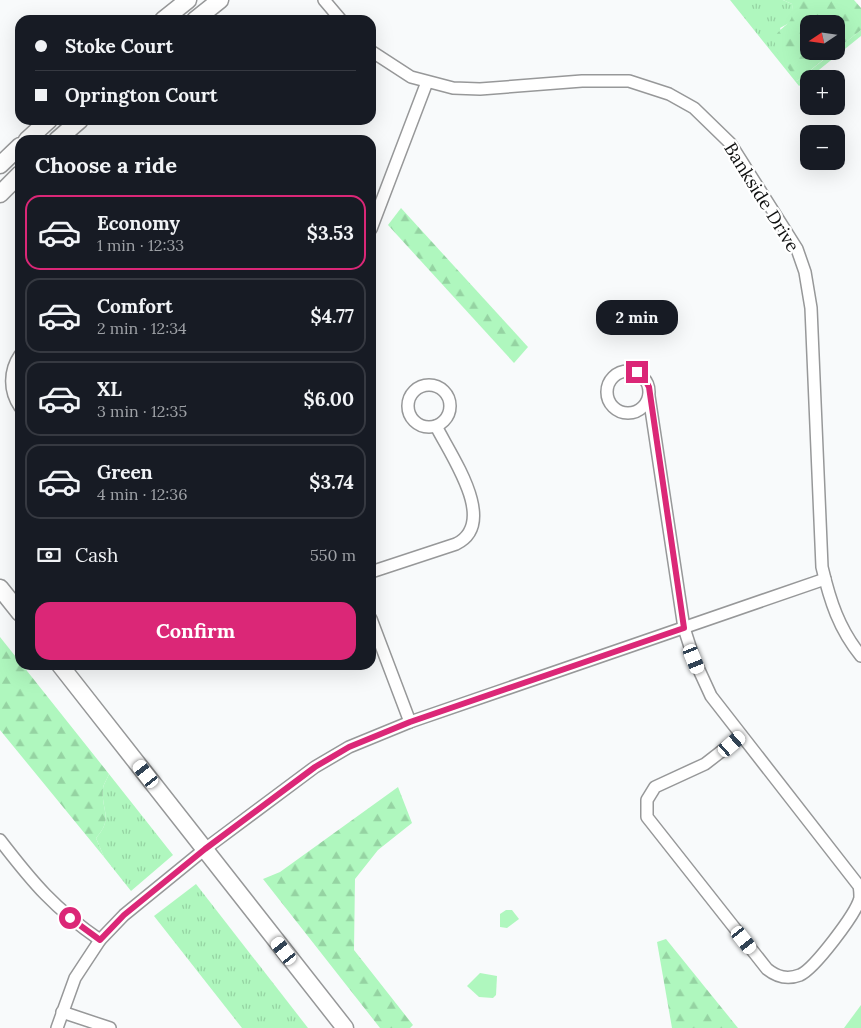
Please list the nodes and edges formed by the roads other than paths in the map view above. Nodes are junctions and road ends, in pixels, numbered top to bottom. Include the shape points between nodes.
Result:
1 (188, 0) edge
2 (220, 0) edge
3 (324, 0) edge
4 (168, 15) edge
5 (201, 15) edge
6 (337, 15) edge
7 (376, 54) edge
8 (426, 82) junction
9 (44, 125) edge
10 (74, 125) edge
11 (32, 135) edge
12 (63, 135) edge
13 (15, 151) edge
14 (0, 165) edge
15 (15, 179) edge
16 (0, 194) edge
17 (376, 216) edge
18 (15, 362) edge
19 (15, 394) edge
20 (649, 396) dead end
21 (436, 426) dead end
22 (376, 570) edge
23 (825, 579) junction
24 (0, 588) edge
25 (15, 608) edge
26 (684, 628) junction
27 (376, 632) edge
28 (861, 656) edge
29 (64, 670) edge
30 (410, 722) junction
31 (741, 736) junction
32 (0, 840) edge
33 (205, 849) junction
34 (100, 940) junction
35 (62, 1012) junction
36 (57, 1028) edge
37 (110, 1028) edge
38 (345, 1028) edge

1 - 4 main road
2 - 5 main road
3 - 6 street
7 - 8 street, Bankside Drive via 411,77
8 - 17 street
8 - 23 street, Bankside Drive via 452,88 480,89 582,81 630,81 670,94 694,108 730,143 797,249 806,272 811,308
9 - 11 main road
10 - 12 main road
13 - 14 main road
15 - 16 main road
18 - 19 street via 11,384
20 - 26 street
21 - 22 street via 474,506 474,527 465,540 456,544
23 - 26 street
23 - 28 street, Bankside Drive via 839,623
24 - 25 main road
26 - 30 street
26 - 31 street via 711,696
27 - 30 street
29 - 33 main road
30 - 33 street via 349,747 315,767
31 - 31 street via 705,764 655,788 647,800 647,817 767,969 774,975 791,978 810,968 850,916 860,898 860,886
32 - 34 street via 56,907
33 - 34 street via 124,915
33 - 38 main road
34 - 35 street via 75,978
35 - 36 street
35 - 37 street

